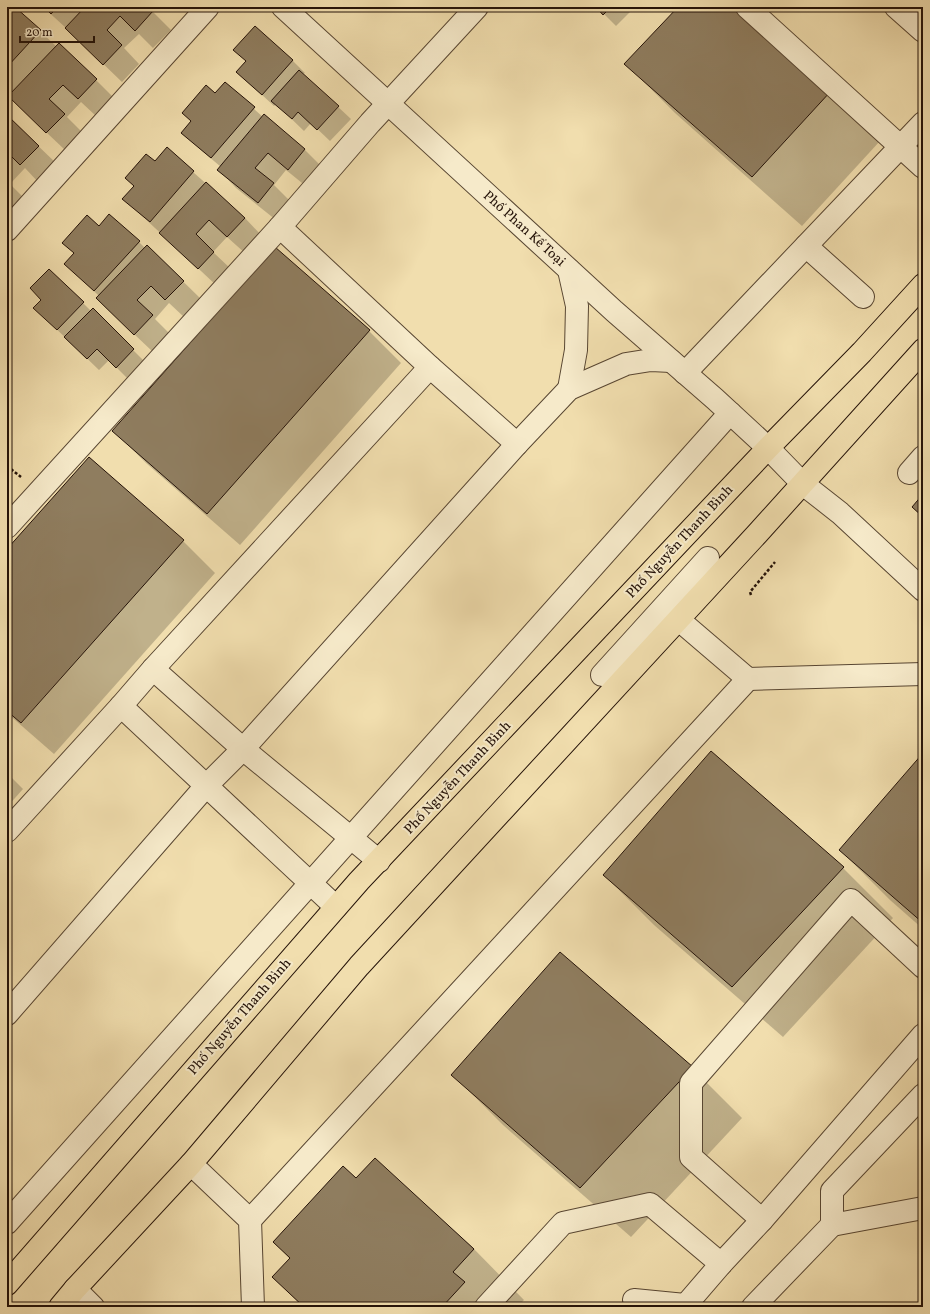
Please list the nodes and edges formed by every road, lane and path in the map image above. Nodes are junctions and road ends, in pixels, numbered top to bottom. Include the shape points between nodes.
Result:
1 (208, 7) edge
2 (283, 7) edge
3 (477, 7) edge
4 (747, 7) edge
5 (896, 7) edge
6 (923, 30) edge
7 (388, 104) junction
8 (923, 123) edge
9 (900, 147) junction
10 (923, 167) edge
11 (280, 227) junction
12 (7, 230) edge
13 (806, 246) junction
14 (569, 270) junction
15 (923, 285) edge
16 (863, 297) dead end
17 (923, 350) edge
18 (430, 367) junction
19 (678, 367) junction
20 (569, 389) junction
21 (730, 413) junction
22 (517, 444) junction
23 (768, 448) junction
24 (803, 484) junction
25 (7, 527) edge
26 (708, 558) dead end
27 (775, 562) dead end
28 (923, 590) edge
29 (751, 595) dead end
30 (679, 620) junction
31 (152, 670) junction
32 (923, 674) edge
33 (602, 675) dead end
34 (748, 679) junction
35 (121, 706) junction
36 (243, 749) junction
37 (206, 786) junction
38 (7, 831) edge
39 (351, 838) junction
40 (379, 860) junction
41 (310, 883) junction
42 (336, 907) junction
43 (923, 967) edge
44 (7, 1014) edge
45 (923, 1035) edge
46 (923, 1095) edge
47 (191, 1164) junction
48 (923, 1208) edge
49 (250, 1220) junction
50 (762, 1220) junction
51 (7, 1223) edge
52 (832, 1225) junction
53 (721, 1264) junction
54 (7, 1284) edge
55 (75, 1289) junction
56 (634, 1300) dead end
57 (684, 1306) edge
58 (60, 1307) edge
59 (93, 1307) edge
60 (253, 1307) edge
61 (486, 1307) edge
62 (753, 1307) edge

1 - 12 street
2 - 7 street, Phố Phan Kế Toại
3 - 7 street
4 - 9 street
5 - 6 street
7 - 11 street
7 - 14 street, Phố Phan Kế Toại
8 - 9 street
9 - 10 street
9 - 13 street
11 - 18 street
11 - 25 street
13 - 16 street
13 - 19 street
14 - 19 street, Phố Phan Kế Toại
14 - 20 street via 577,306 576,350
15 - 23 main road, Phố Nguyễn Thanh Bình
17 - 24 main road
18 - 22 street
18 - 31 street
19 - 20 street via 651,360 626,364
19 - 21 street, Phố Phan Kế Toại
20 - 22 street
21 - 23 street, Phố Phan Kế Toại
21 - 39 street
22 - 36 street
23 - 24 street, Phố Phan Kế Toại
23 - 40 main road, Phố Nguyễn Thanh Bình
24 - 28 street, Phố Phan Kế Toại via 840,513
24 - 30 main road
26 - 33 street
27 - 29 path via 750,592
30 - 34 street
30 - 47 main road via 359,966
31 - 35 street
31 - 36 street
32 - 34 street
34 - 49 street
35 - 37 street
35 - 38 street
36 - 37 street
36 - 39 street
37 - 41 street
37 - 44 street
39 - 40 street
39 - 41 street
40 - 42 main road, Phố Nguyễn Thanh Bình
41 - 42 street
41 - 51 street
42 - 54 main road, Phố Nguyễn Thanh Bình
43 - 50 street via 851,900 691,1083 691,1157
45 - 50 street
46 - 52 street via 832,1191
47 - 49 street
47 - 55 main road
48 - 52 street
49 - 60 street
50 - 53 street
52 - 62 street
53 - 57 street
53 - 61 street via 650,1204 563,1223
55 - 58 main road
55 - 59 street
56 - 57 street

